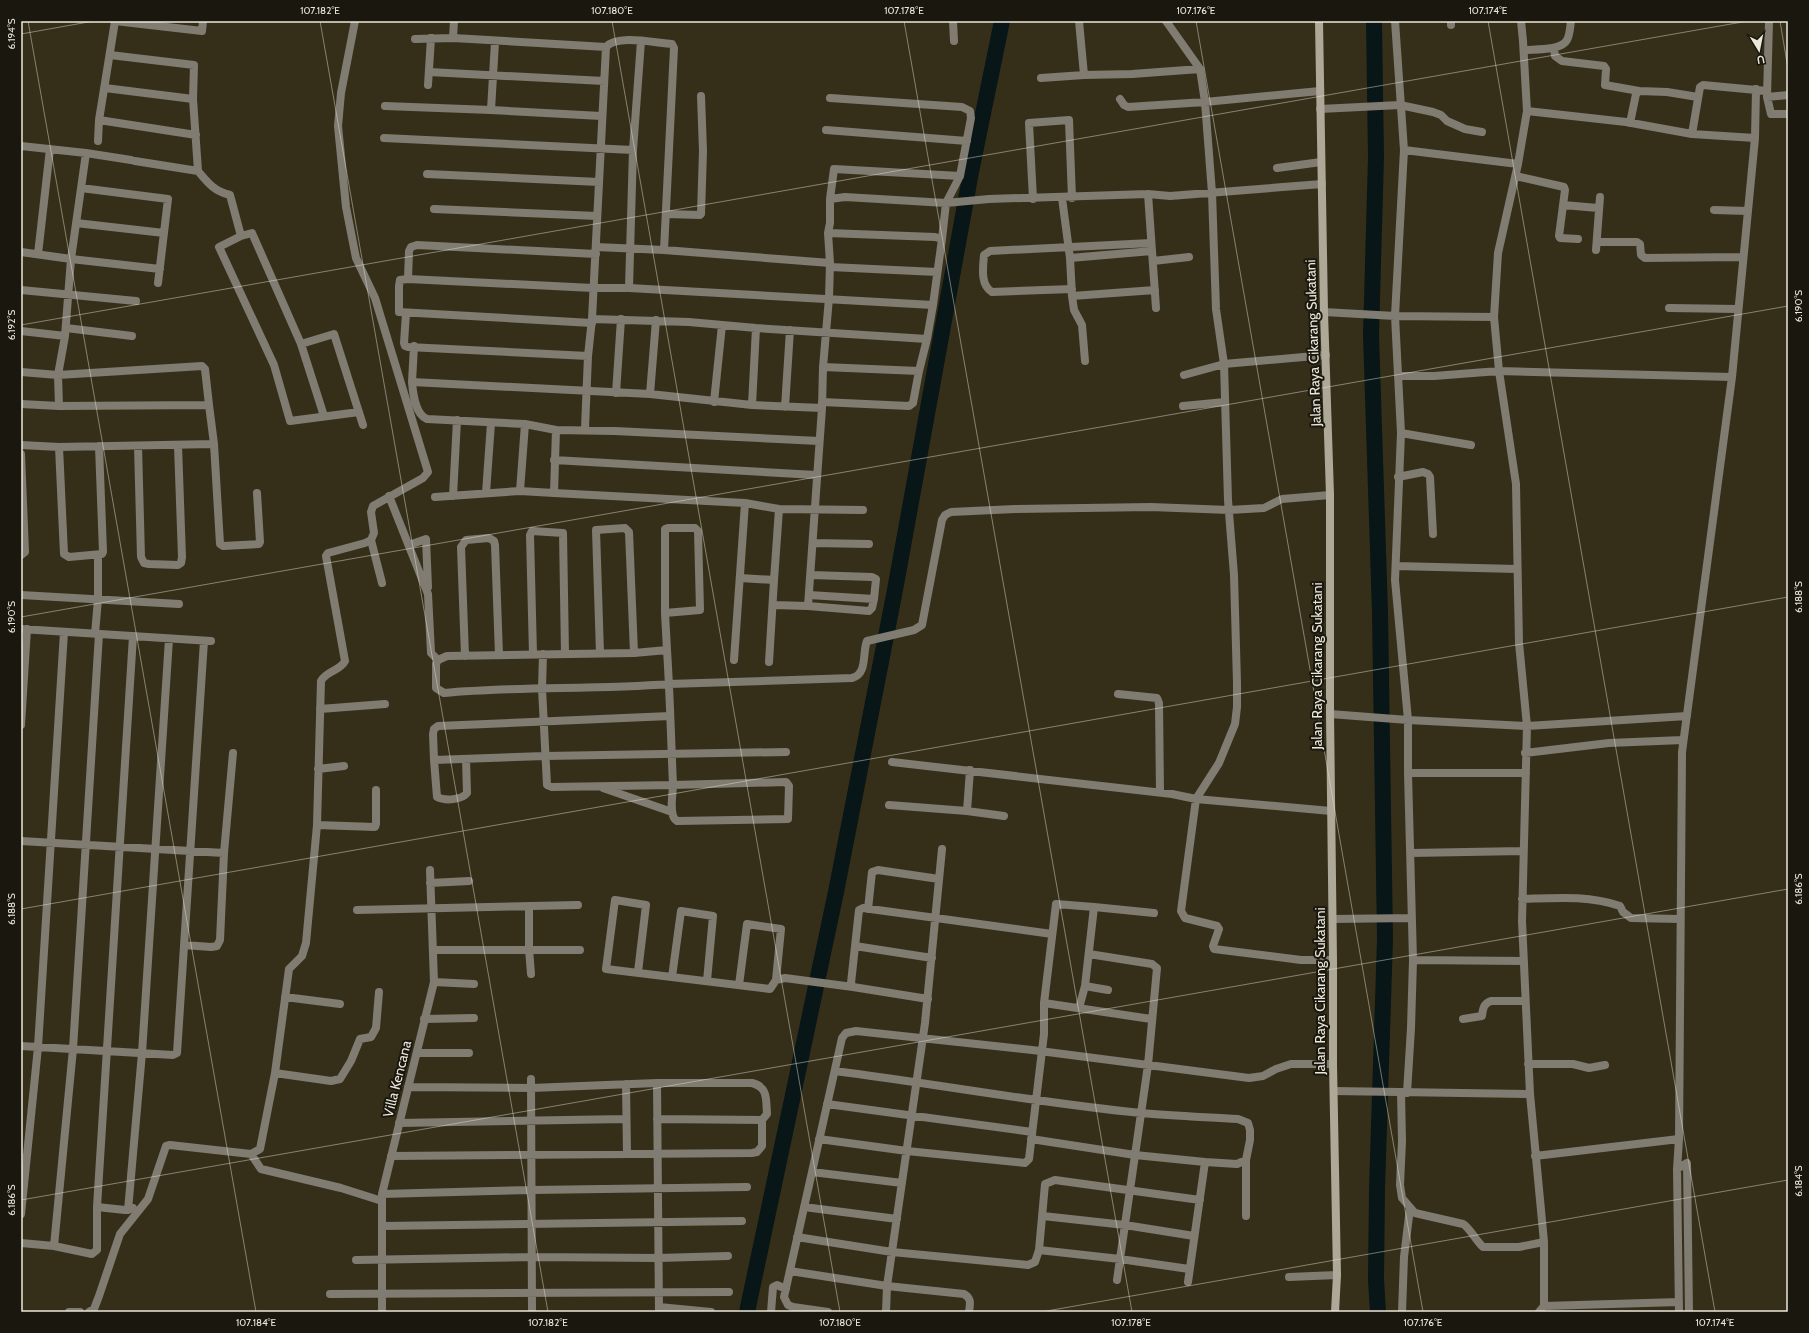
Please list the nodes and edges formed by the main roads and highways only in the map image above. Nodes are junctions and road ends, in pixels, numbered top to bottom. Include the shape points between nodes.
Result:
1 (1319, 21) edge
2 (1335, 1312) edge

1 - 2 main road, Jalan Raya Cikarang Sukatani via 1330,495 1333,1064 1337,1275

